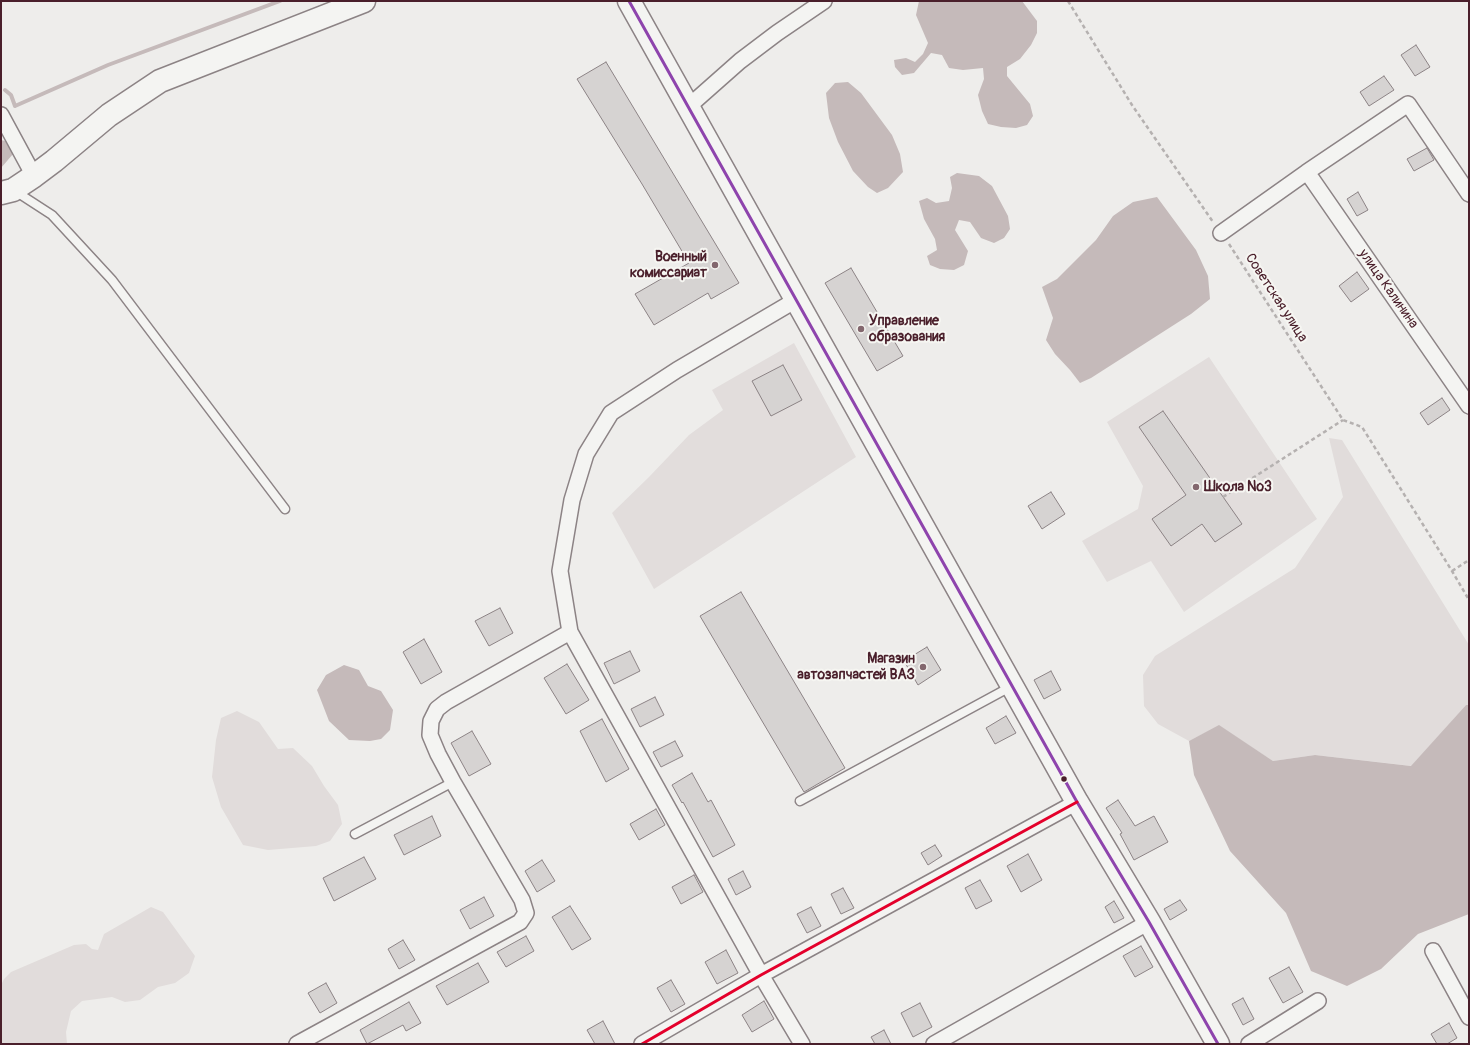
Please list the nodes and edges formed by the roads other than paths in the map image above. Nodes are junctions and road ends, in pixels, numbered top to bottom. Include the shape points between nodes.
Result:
1 (364, 1) edge
2 (629, 1) edge
3 (824, 1) edge
4 (688, 108) junction
5 (1, 115) edge
6 (1307, 172) junction
7 (34, 176) junction
8 (7, 192) edge
9 (1469, 194) edge
10 (1221, 233) road end
11 (796, 300) junction
12 (1469, 406) edge
13 (285, 509) dead end
14 (570, 632) junction
15 (1012, 686) junction
16 (453, 782) junction
17 (800, 801) dead end
18 (1077, 802) junction
19 (355, 834) dead end
20 (1149, 922) junction
21 (1433, 951) dead end
22 (761, 975) junction
23 (1318, 1001) dead end
24 (1469, 1017) edge
25 (297, 1044) edge
26 (642, 1044) edge
27 (802, 1044) edge
28 (934, 1044) edge
29 (1218, 1044) edge
30 (1249, 1044) edge

1 - 7 street via 160,81 109,114
2 - 4 street
3 - 4 street via 740,61
4 - 11 street
5 - 7 street
6 - 9 street via 1408,104
6 - 10 street
6 - 12 street, улица Калинина
7 - 8 street
8 - 13 lane via 52,215 112,280
11 - 14 street via 677,370 611,414 586,454 572,500 560,571
11 - 15 street
14 - 16 street via 437,709 431,721 430,735
14 - 22 street
15 - 17 lane
15 - 18 street
16 - 19 lane
16 - 25 street via 522,900 526,913 520,922
18 - 20 street
18 - 22 street
20 - 28 street
20 - 29 street
21 - 24 street
22 - 26 street
22 - 27 street
23 - 30 street

